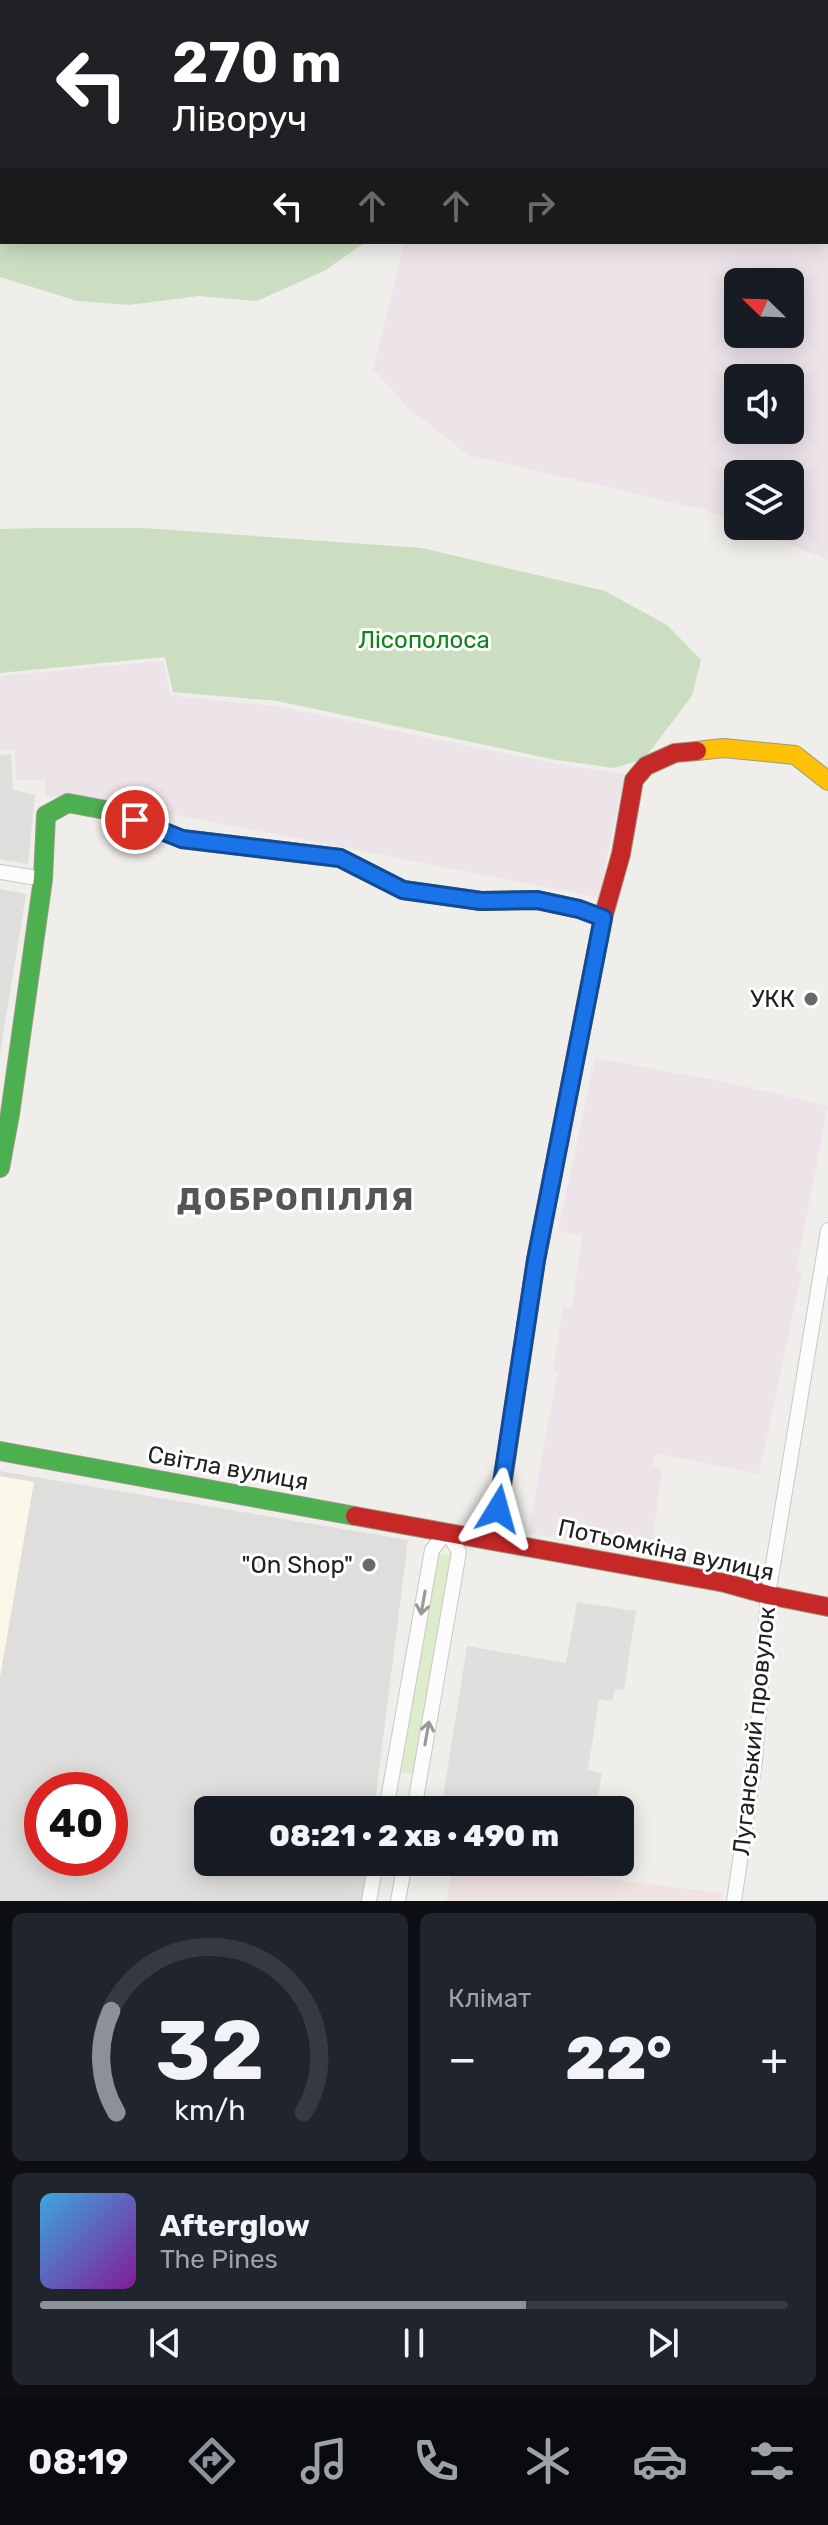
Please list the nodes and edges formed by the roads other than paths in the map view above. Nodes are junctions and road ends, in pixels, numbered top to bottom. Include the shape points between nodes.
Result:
1 (828, 781) edge
2 (0, 872) edge
3 (43, 879) junction
4 (603, 918) junction
5 (5, 1113) edge
6 (0, 1168) edge
7 (828, 1230) edge
8 (0, 1451) edge
9 (447, 1531) junction
10 (494, 1540) junction
11 (768, 1595) junction
12 (828, 1607) edge
13 (388, 1796) edge
14 (416, 1796) edge
15 (373, 1876) edge
16 (402, 1876) edge
17 (369, 1901) edge
18 (398, 1901) edge
19 (734, 1901) edge

1 - 4 street via 795,755 723,748 675,753 646,766 634,780
2 - 3 street
3 - 4 street via 46,815 68,803 111,811 182,839 340,858 403,890 481,901 537,900
3 - 5 street
4 - 10 street via 536,1260
5 - 6 street
7 - 11 street, Луганський провулок
8 - 9 street, Світла вулиця
9 - 10 street, Потьомкіна вулиця
9 -> 13 street via 432,1550
14 -> 9 street via 459,1552
10 - 11 street, Потьомкіна вулиця
11 - 12 street, Потьомкіна вулиця
11 - 19 street, Луганський провулок via 755,1760
15 - 17 street
16 - 18 street

